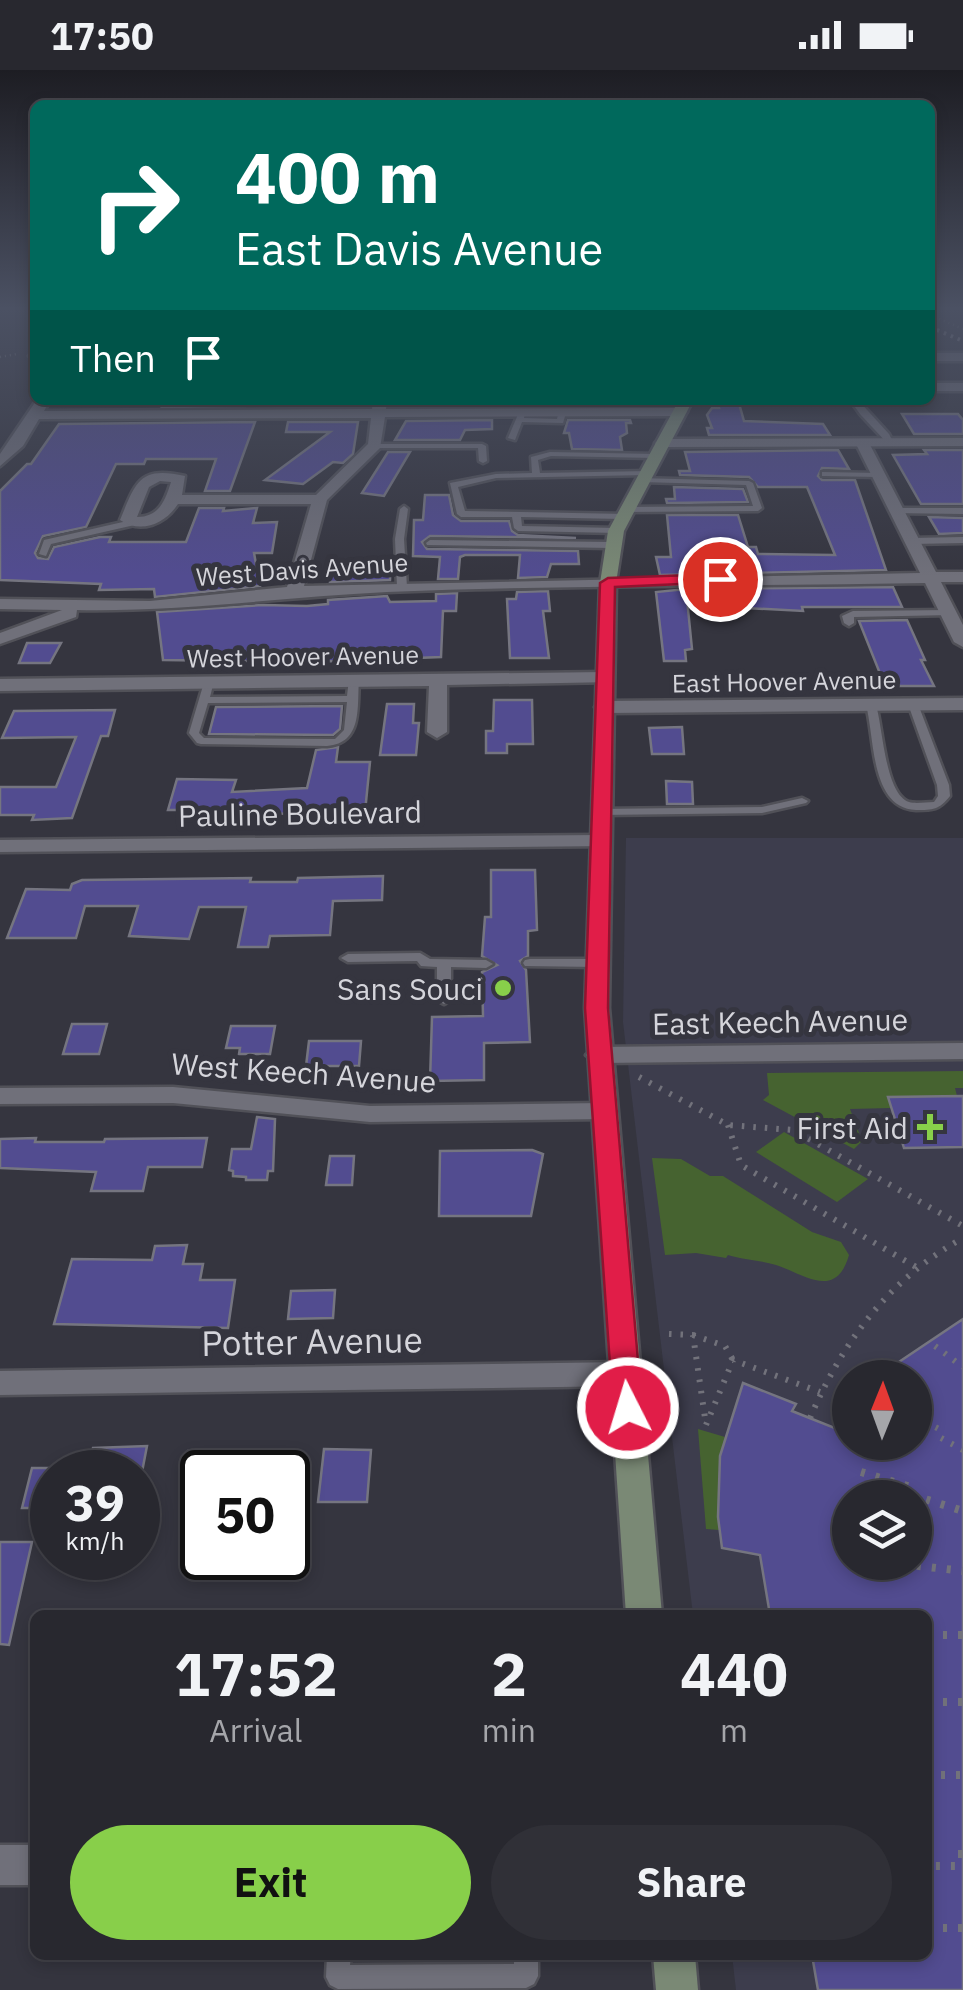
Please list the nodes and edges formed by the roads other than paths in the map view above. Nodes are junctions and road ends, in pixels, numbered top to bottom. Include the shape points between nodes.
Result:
1 (41, 405) edge
2 (856, 405) edge
3 (683, 406) edge
4 (379, 407) edge
5 (34, 416) junction
6 (520, 416) junction
7 (512, 438) dead end
8 (862, 442) junction
9 (891, 442) junction
10 (963, 442) edge
11 (374, 446) junction
12 (0, 462) edge
13 (483, 462) dead end
14 (651, 463) junction
15 (536, 474) junction
16 (825, 474) dead end
17 (878, 475) junction
18 (174, 500) junction
19 (320, 500) junction
20 (404, 509) dead end
21 (896, 510) junction
22 (963, 511) edge
23 (516, 514) junction
24 (136, 522) junction
25 (619, 526) junction
26 (963, 540) edge
27 (912, 541) junction
28 (430, 543) dead end
29 (43, 554) dead end
30 (963, 576) edge
31 (930, 577) junction
32 (608, 583) junction
33 (402, 587) junction
34 (294, 591) junction
35 (0, 604) edge
36 (79, 608) junction
37 (948, 614) junction
38 (849, 623) dead end
39 (0, 639) edge
40 (963, 642) edge
41 (606, 678) junction
42 (438, 679) junction
43 (0, 686) edge
44 (353, 689) junction
45 (206, 691) junction
46 (913, 704) junction
47 (963, 704) edge
48 (870, 705) junction
49 (605, 707) junction
50 (437, 732) dead end
51 (802, 801) dead end
52 (601, 812) junction
53 (600, 841) junction
54 (0, 846) edge
55 (348, 958) dead end
56 (597, 962) junction
57 (530, 963) dead end
58 (444, 964) junction
59 (486, 964) dead end
60 (444, 1000) dead end
61 (963, 1052) edge
62 (598, 1055) junction
63 (0, 1096) edge
64 (603, 1112) junction
65 (624, 1374) junction
66 (0, 1382) edge
67 (644, 1610) edge
68 (30, 1865) edge
69 (0, 1866) edge
70 (339, 1960) edge
71 (526, 1960) edge
72 (674, 1960) edge
73 (677, 1990) edge

1 - 5 street
2 - 9 lane
3 - 6 street
3 - 14 main road
4 - 5 street
4 - 6 street
4 - 11 street
5 - 12 street
6 - 7 lane
8 - 9 street
8 - 14 street
8 - 17 street
9 - 10 street
11 - 13 lane via 482,446
11 - 19 street
14 - 15 lane
14 - 15 lane via 550,454 534,459
14 - 25 main road
14 - 25 lane via 749,483 758,508
15 - 23 lane via 453,485 461,514
16 - 17 lane
17 - 21 street
18 - 19 street
18 - 24 street via 160,520
18 - 24 street via 180,479 147,478 129,514
19 - 34 street
20 - 33 lane via 396,538
21 - 22 lane
21 - 27 street
23 - 25 lane
23 - 25 lane via 518,528
24 - 29 lane via 47,542
25 - 28 lane
25 - 32 main road
26 - 27 lane
27 - 31 street
30 - 31 street, West Davis Avenue
31 - 32 street, West Davis Avenue
31 - 37 street
32 - 33 street, West Davis Avenue
32 - 41 main road
33 - 34 street, West Davis Avenue
34 - 36 street, West Davis Avenue
35 - 36 street, West Davis Avenue
36 - 39 street
37 - 38 lane via 853,614
37 - 40 street
41 - 42 street, West Hoover Avenue
41 - 49 main road
42 - 44 street, West Hoover Avenue
42 - 50 street
43 - 45 street, West Hoover Avenue
44 - 45 street, West Hoover Avenue
44 - 45 lane via 346,737 327,742 201,741 194,733
46 - 47 street, East Hoover Avenue
46 - 48 street, East Hoover Avenue
46 - 48 lane via 943,785 937,805 894,798
48 - 49 street, East Hoover Avenue
49 - 52 main road
51 - 52 lane via 762,810
52 - 53 main road
53 - 54 street, Pauline Boulevard
53 - 56 main road
55 - 58 lane
56 - 57 lane
56 - 62 main road
58 - 59 lane
58 - 60 lane
61 - 62 street, East Keech Avenue
62 - 64 main road
63 - 64 street, West Keech Avenue via 173,1095 370,1114
64 - 65 main road
65 - 66 street, Potter Avenue
65 - 67 main road
68 - 69 street
70 - 71 lane via 338,1978 526,1976
72 - 73 main road

